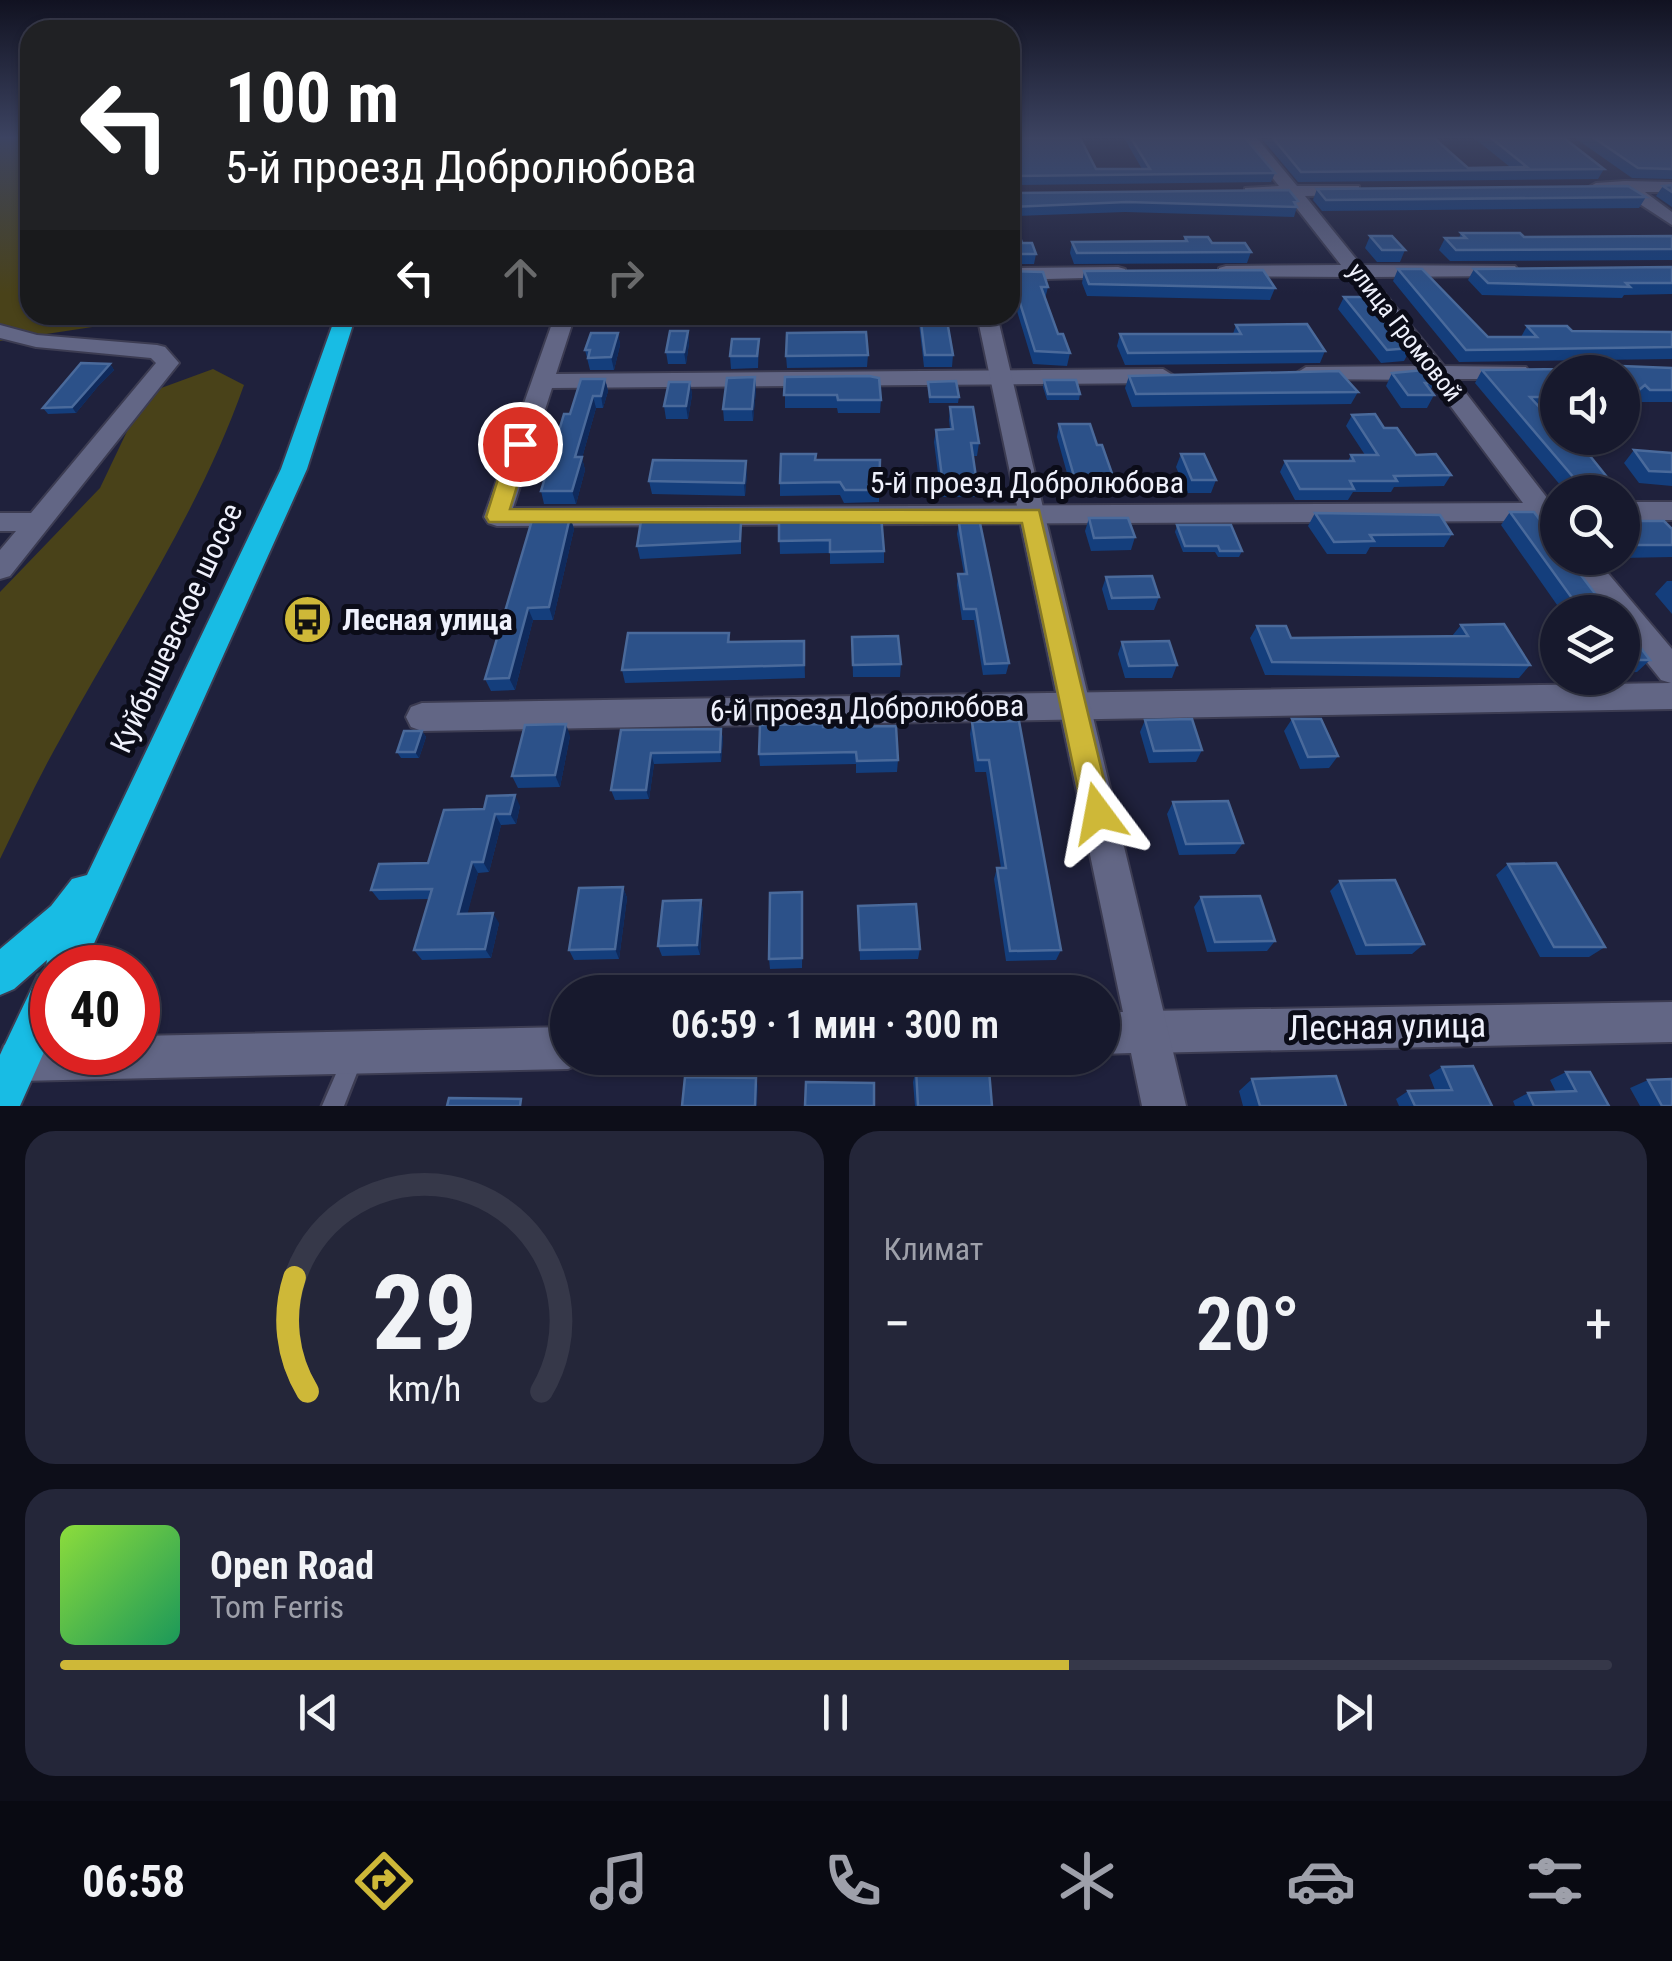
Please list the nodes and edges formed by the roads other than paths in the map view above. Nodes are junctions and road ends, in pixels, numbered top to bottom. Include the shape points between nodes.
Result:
1 (1372, 190) edge
2 (1630, 190) edge
3 (1294, 191) junction
4 (1237, 192) edge
5 (1672, 220) edge
6 (1534, 270) edge
7 (1203, 272) edge
8 (1357, 272) junction
9 (1145, 273) edge
10 (1020, 274) edge
11 (343, 325) edge
12 (562, 325) edge
13 (989, 325) edge
14 (0, 332) edge
15 (1536, 372) edge
16 (1438, 373) junction
17 (1279, 374) edge
18 (1180, 376) edge
19 (1001, 378) junction
20 (544, 381) junction
21 (1540, 501) edge
22 (1672, 510) edge
23 (1640, 511) edge
24 (1032, 515) junction
25 (1540, 517) edge
26 (0, 522) edge
27 (38, 522) junction
28 (0, 569) edge
29 (1594, 575) edge
30 (1672, 671) edge
31 (1672, 696) edge
32 (1074, 704) junction
33 (422, 717) dead end
34 (116, 851) junction
35 (73, 945) edge
36 (0, 975) edge
37 (1672, 1022) edge
38 (30, 1026) edge
39 (1146, 1032) junction
40 (1120, 1033) edge
41 (550, 1049) edge
42 (354, 1054) junction
43 (10, 1060) edge
44 (0, 1102) edge
45 (333, 1106) edge
46 (1164, 1106) edge

1 - 3 street
2 - 5 street
3 - 4 street
3 - 8 street, улица Громовой
6 - 8 street
7 - 8 street
8 - 16 street, улица Громовой
9 - 10 street
11 - 34 highway, Куйбышевское шоссе via 294,469
12 - 20 street
13 - 19 street
14 - 27 street via 157,352 168,363
15 - 16 street
16 - 17 street
16 - 21 street, улица Громовой
18 - 19 street
19 - 20 street
19 - 24 street
20 - 24 street, 5-й проезд Добролюбова via 496,517
22 - 23 street
24 - 25 street, 5-й проезд Добролюбова
24 - 32 street
26 - 27 street
27 - 28 street
29 - 30 street
31 - 32 street, 6-й проезд Добролюбова
32 - 33 street, 6-й проезд Добролюбова
32 - 39 street
34 - 35 highway, Куйбышевское шоссе
34 - 36 highway via 64,918
37 - 39 street, Лесная улица
38 - 43 highway
39 - 40 street, Лесная улица
39 - 46 street
41 - 42 street
42 - 43 street
42 - 45 lane
43 - 44 highway

